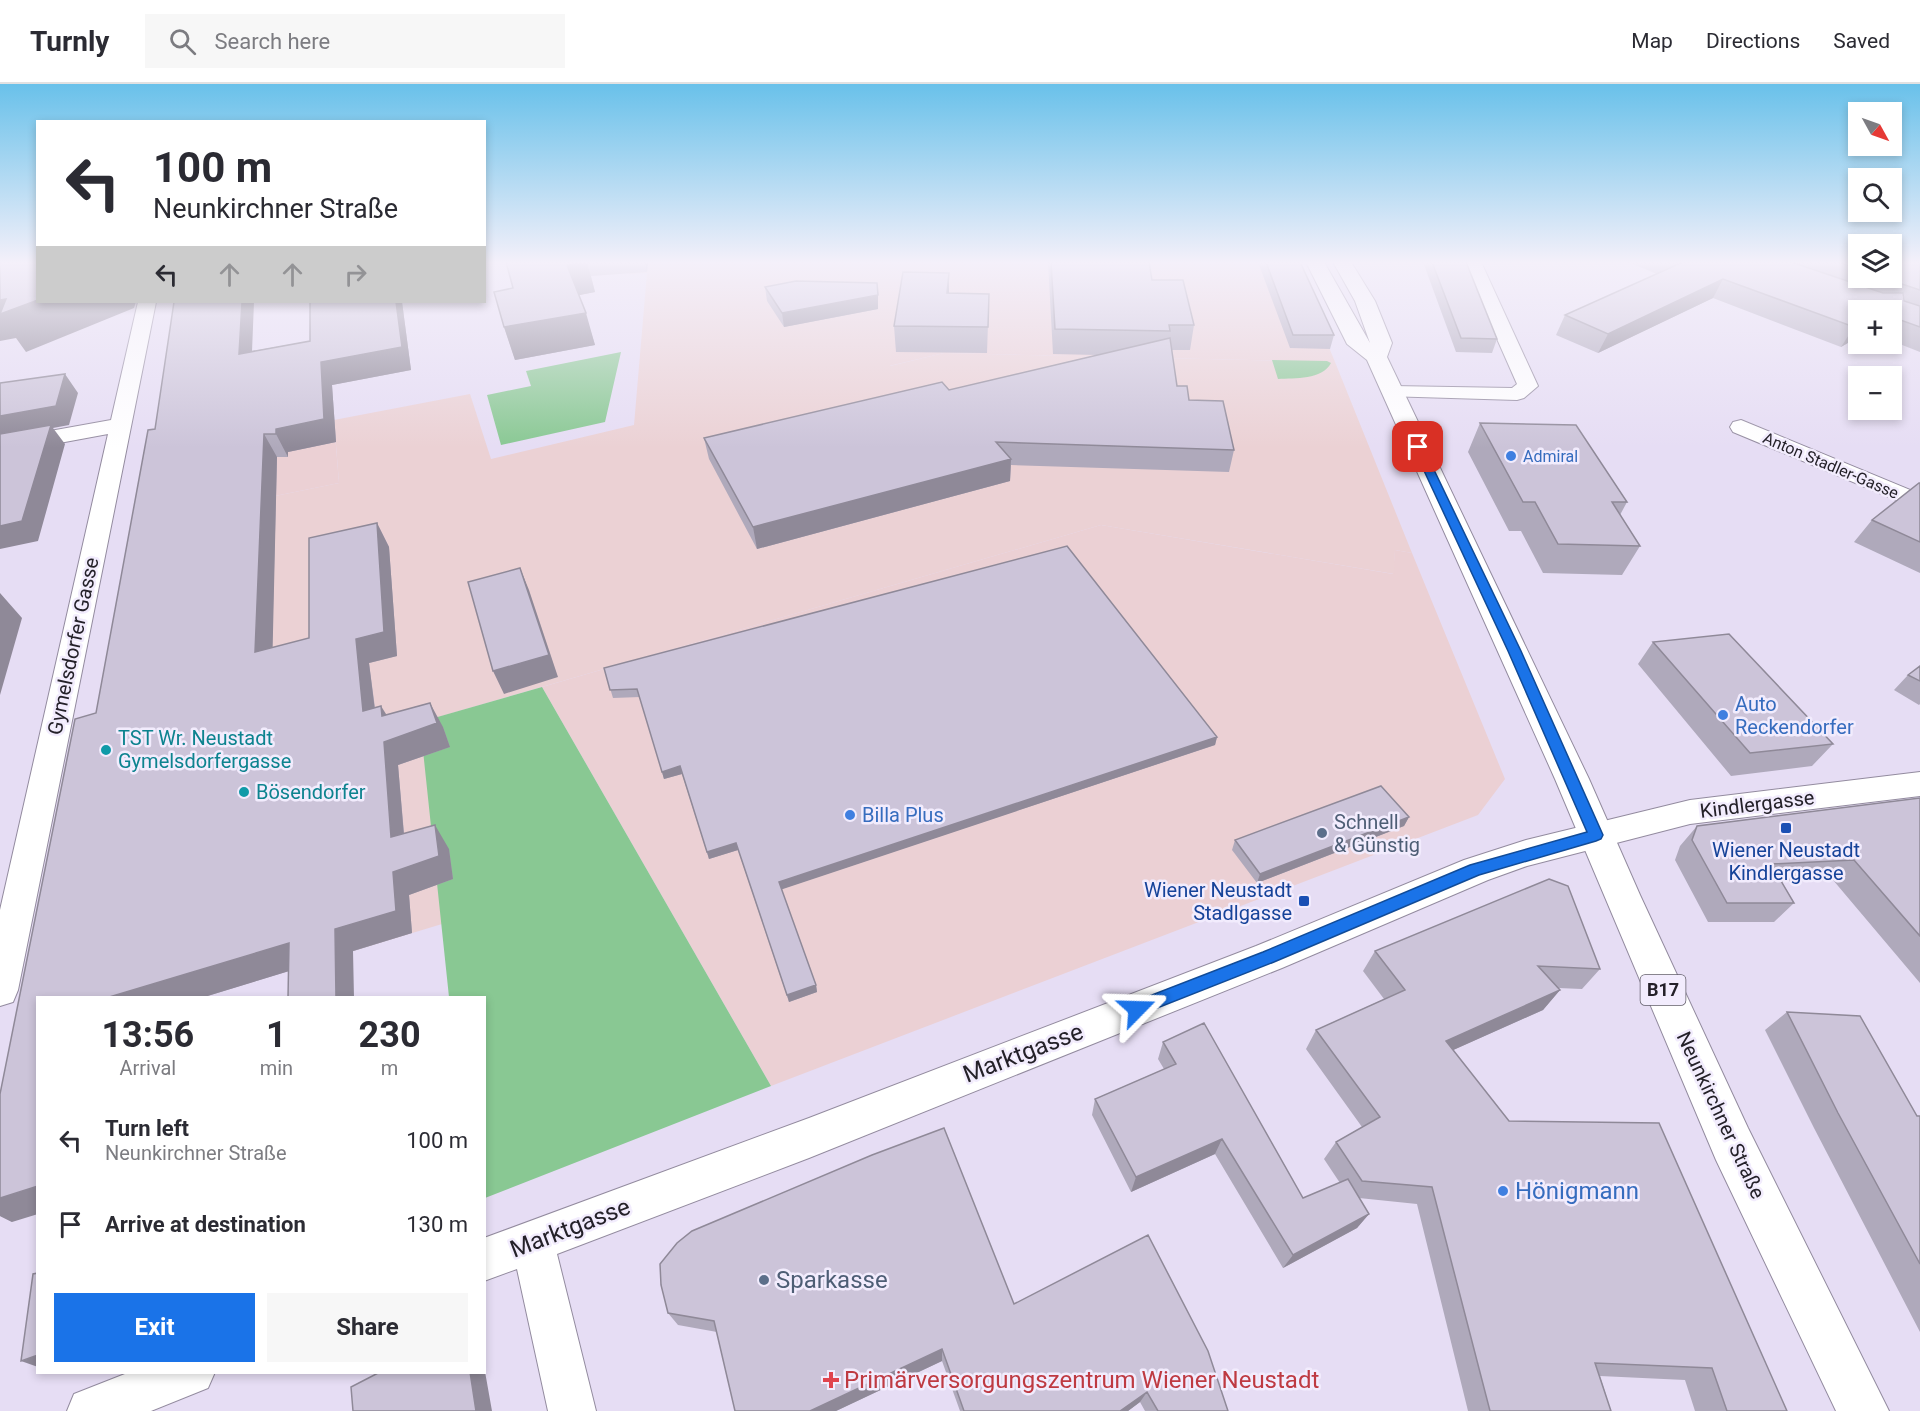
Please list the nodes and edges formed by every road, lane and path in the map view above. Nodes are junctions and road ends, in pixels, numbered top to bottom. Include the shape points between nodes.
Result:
1 (142, 324) edge
2 (1348, 324) edge
3 (1374, 324) edge
4 (1500, 324) edge
5 (1376, 357) junction
6 (1392, 392) junction
7 (120, 425) junction
8 (1741, 428) dead end
9 (0, 447) edge
10 (1920, 503) edge
11 (1920, 784) edge
12 (1596, 835) junction
13 (0, 990) edge
14 (533, 1242) junction
15 (486, 1259) edge
16 (187, 1374) edge
17 (91, 1411) edge
18 (572, 1411) edge
19 (1863, 1411) edge

1 - 7 street, Gymelsdorfer Gasse
2 - 5 main road, Neunkirchner Straße / B17 via 1358,344
3 - 5 main road, Neunkirchner Straße / B17 via 1381,343
4 - 6 street via 1528,386 1517,394
5 - 6 main road, Neunkirchner Straße / B17
6 - 12 main road, Neunkirchner Straße / B17
7 - 9 street
7 - 13 street, Gymelsdorfer Gasse
8 - 10 street, Anton Stadler-Gasse
11 - 12 street, Kindlergasse via 1690,812
12 - 14 street, Marktgasse via 1476,870 1247,966
12 - 19 main road, Neunkirchner Straße / B17 via 1732,1144
14 - 15 street, Marktgasse
14 - 18 street
16 - 17 street

